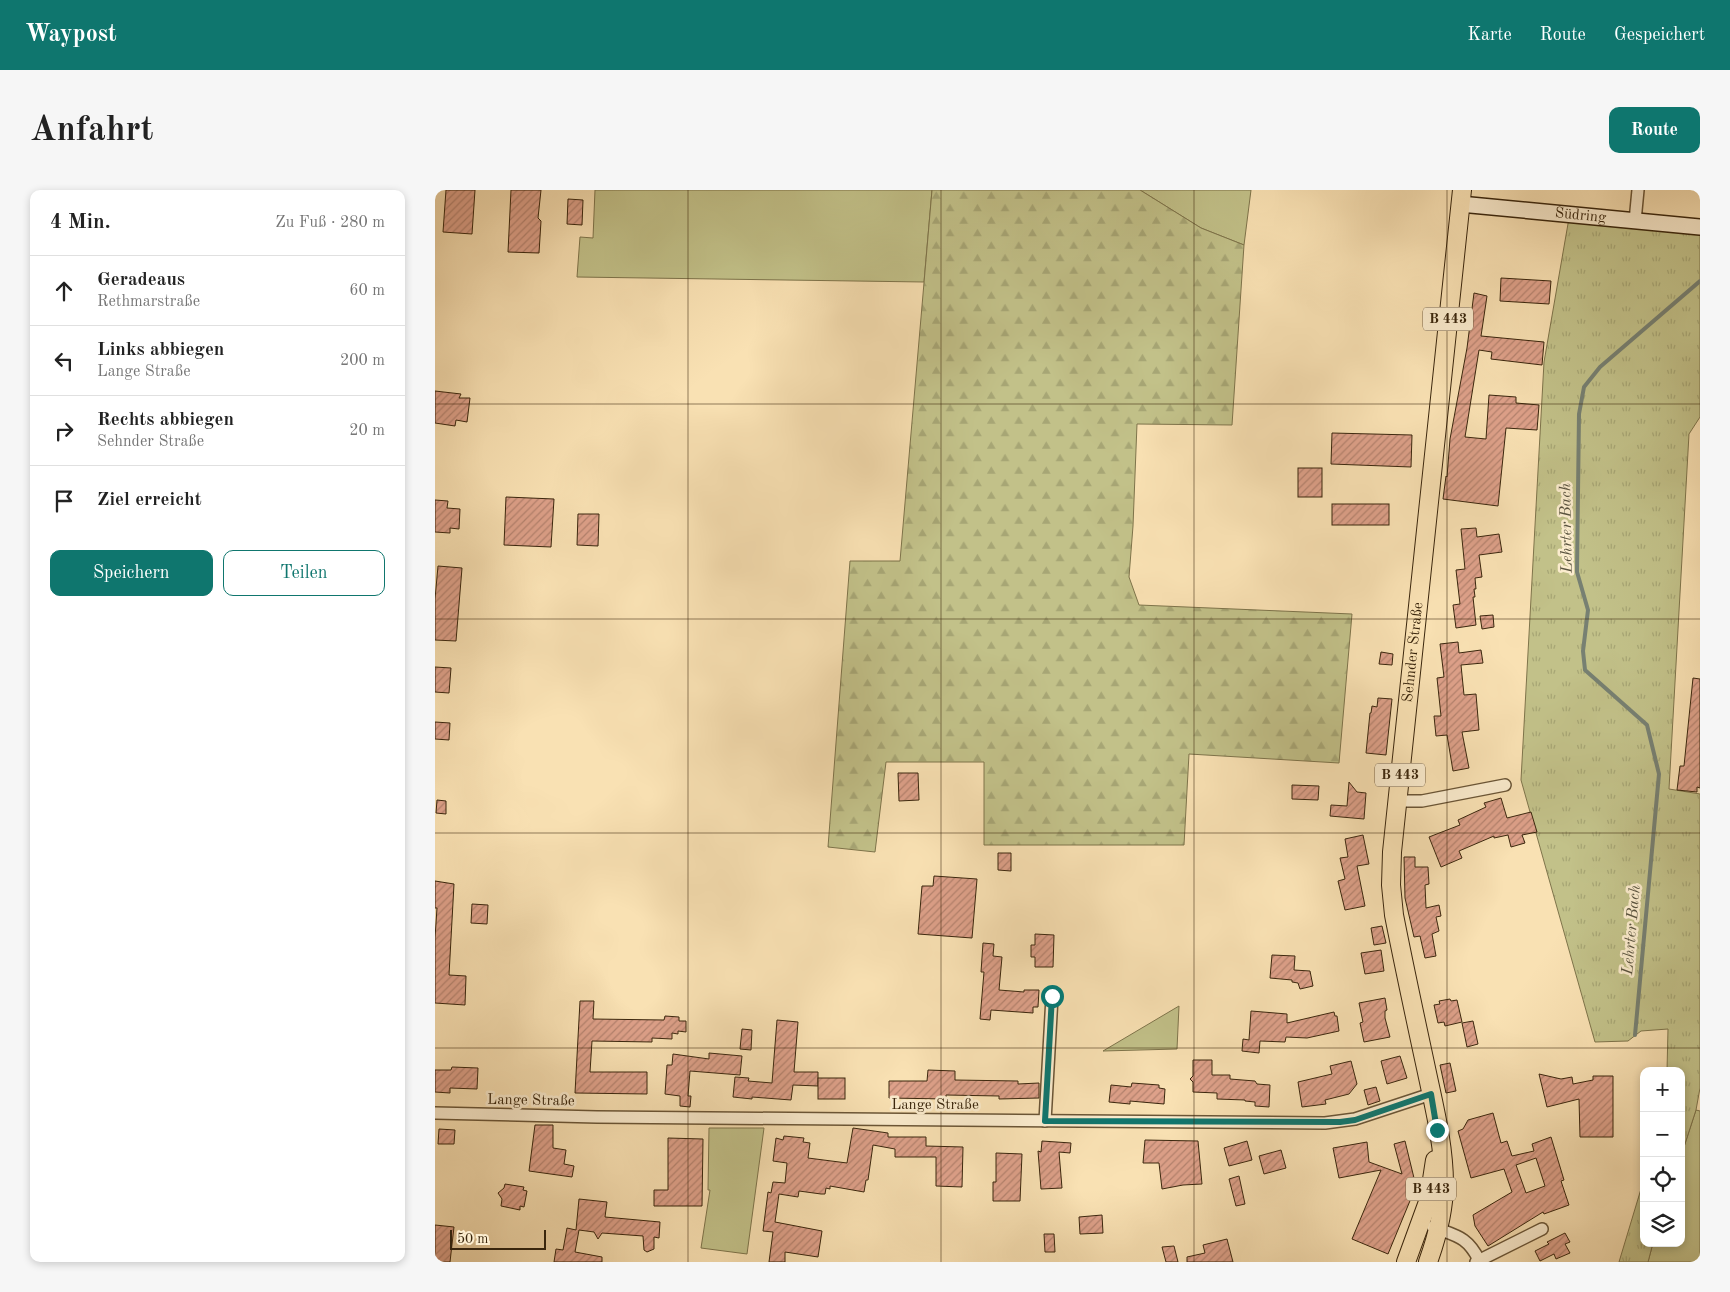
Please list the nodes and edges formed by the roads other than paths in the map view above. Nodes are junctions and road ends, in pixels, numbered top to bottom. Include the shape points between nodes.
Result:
1 (1638, 190) edge
2 (1461, 197) edge
3 (1635, 221) junction
4 (1700, 227) edge
5 (1505, 785) dead end
6 (1397, 801) junction
7 (1052, 996) dead end
8 (1431, 1094) junction
9 (1435, 1112) junction
10 (435, 1114) edge
11 (1045, 1121) junction
12 (1422, 1222) junction
13 (1438, 1229) junction
14 (1542, 1229) dead end
15 (1478, 1261) edge
16 (1407, 1262) edge
17 (1428, 1262) edge

1 - 3 street
2 - 3 street, Südring
2 - 6 main road, Sehnder Straße / B 443
3 - 4 street, Südring
5 - 6 street via 1422,801
6 - 8 main road, Sehnder Straße / B 443 via 1391,885 1394,915
7 - 11 street
8 - 9 main road, Sehnder Straße / B 443
8 - 11 street, Lange Straße via 1340,1122
9 - 12 main road, Sehnder Straße / B 443 via 1436,1158
9 - 13 main road, Sehnder Straße / B 443 via 1444,1186
10 - 11 street, Lange Straße
12 - 13 street
12 - 16 main road, Sehnder Straße / B 443
13 - 15 street via 1462,1238
13 - 17 main road, Sehnder Straße / B 443
14 - 15 street

